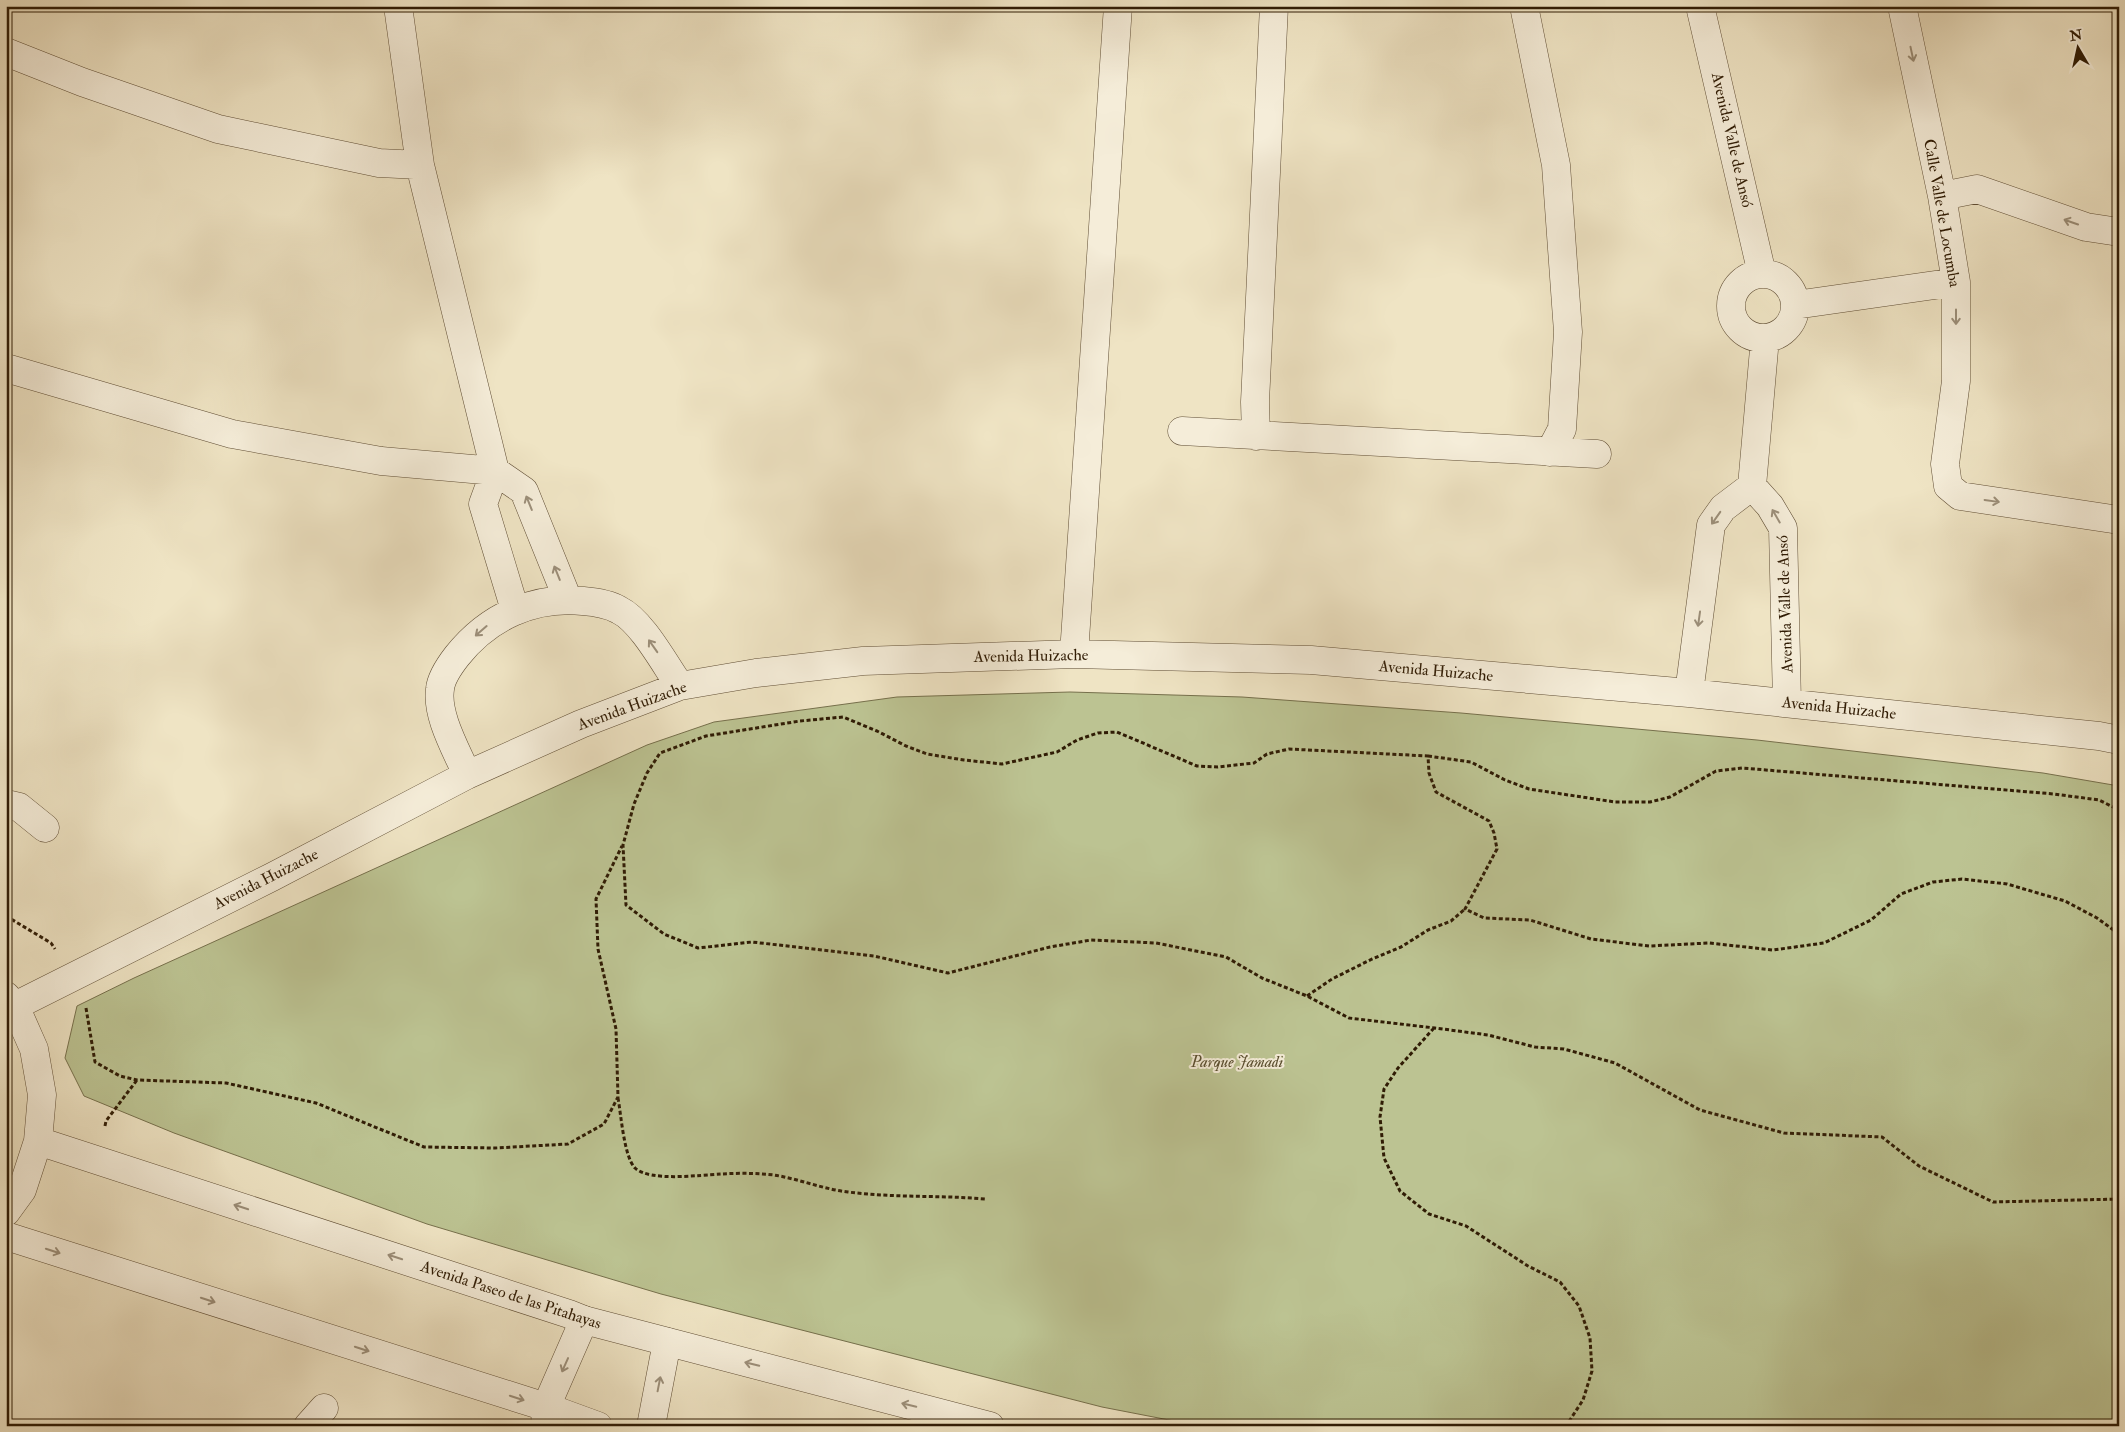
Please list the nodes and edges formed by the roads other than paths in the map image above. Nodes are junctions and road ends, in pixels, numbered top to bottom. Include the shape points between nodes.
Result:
1 (398, 6) edge
2 (1118, 6) edge
3 (1274, 6) edge
4 (1524, 6) edge
5 (1700, 6) edge
6 (1902, 6) edge
7 (6, 52) edge
8 (420, 165) junction
9 (1942, 196) junction
10 (2119, 232) edge
11 (1762, 274) junction
12 (1956, 282) junction
13 (1796, 305) junction
14 (1765, 338) junction
15 (6, 368) edge
16 (1182, 431) dead end
17 (1256, 436) junction
18 (1550, 452) junction
19 (1598, 454) dead end
20 (495, 472) junction
21 (1752, 486) junction
22 (2119, 520) edge
23 (568, 600) junction
24 (515, 610) junction
25 (1074, 654) junction
26 (680, 686) junction
27 (1689, 693) junction
28 (1788, 703) junction
29 (2119, 740) edge
30 (467, 775) junction
31 (6, 804) edge
32 (45, 828) dead end
33 (10, 1001) edge
34 (38, 1141) junction
35 (6, 1212) edge
36 (6, 1236) edge
37 (584, 1320) junction
38 (667, 1342) junction
39 (545, 1416) edge
40 (598, 1426) edge
41 (651, 1426) edge
42 (990, 1426) edge

1 - 8 street
2 - 25 street
3 - 17 street
4 - 18 street via 1556,165 1568,332 1562,429
5 - 11 street, Avenida Valle de Ansó
6 -> 9 street, Calle Valle de Locumba
7 - 8 street via 218,129 379,163
8 - 20 street
10 -> 9 street via 2086,227 1977,189
9 - 12 street, Calle Valle de Locumba
11 - 13 street via 1785,282
11 - 14 street via 1750,277 1740,285 1733,295 1731,308 1734,320 1742,330
12 - 13 street
12 -> 22 street, Calle Valle de Locumba via 1956,381 1945,464 1948,486 1960,496
13 - 14 street via 1794,317 1787,328
14 - 21 street
15 - 20 street via 232,434 381,461
16 - 17 street
17 - 18 street
18 - 19 street
23 -> 20 street via 524,491
20 - 24 street via 483,504
21 -> 27 street via 1724,508 1711,525
28 -> 21 street, Avenida Valle de Ansó via 1783,528 1770,506
23 - 24 street via 545,601
26 -> 23 street via 634,620 619,609 595,602
24 -> 30 street via 485,627 465,645 449,666 440,688 440,710
25 - 26 street, Avenida Huizache via 863,661 756,673
25 - 27 street, Avenida Huizache via 1311,660
26 - 30 street, Avenida Huizache via 582,724
27 - 28 street, Avenida Huizache
28 - 29 street, Avenida Huizache
30 - 33 street, Avenida Huizache via 76,975
31 - 32 street via 19,807
33 - 34 street via 34,1049 42,1094
34 - 35 street via 22,1190
37 -> 34 street, Avenida Paseo de las Pitahayas
36 -> 39 street
37 - 38 street, Avenida Paseo de las Pitahayas
37 -> 39 street
41 -> 38 street
42 -> 38 street, Avenida Paseo de las Pitahayas
39 - 40 street

